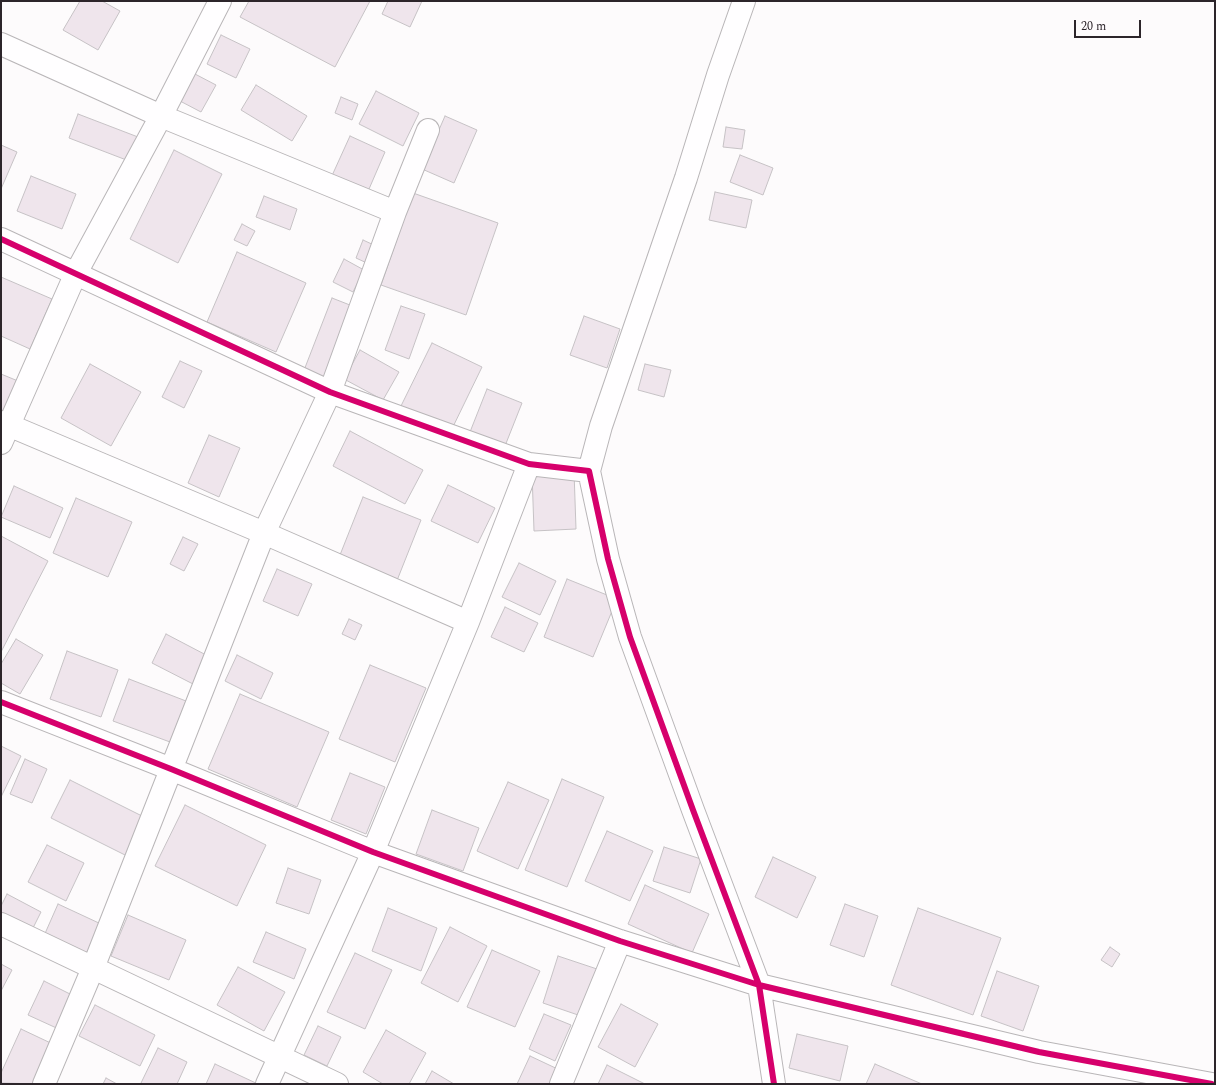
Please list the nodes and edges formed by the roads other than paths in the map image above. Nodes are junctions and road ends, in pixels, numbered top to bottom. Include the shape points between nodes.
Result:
1 (220, 1) edge
2 (744, 1) edge
3 (1, 44) edge
4 (161, 116) junction
5 (428, 130) dead end
6 (395, 212) junction
7 (1, 239) edge
8 (76, 273) junction
9 (330, 392) junction
10 (4, 430) edge
11 (529, 464) junction
12 (589, 471) junction
13 (264, 533) junction
14 (468, 622) junction
15 (1, 702) edge
16 (171, 770) junction
17 (373, 852) junction
18 (1, 924) edge
19 (620, 940) junction
20 (92, 968) junction
21 (759, 985) junction
22 (279, 1056) junction
23 (44, 1084) edge
24 (267, 1084) edge
25 (337, 1084) edge
26 (561, 1084) edge
27 (774, 1084) edge
28 (1212, 1084) edge

1 - 4 street
2 - 12 street via 601,426
3 - 4 street
4 - 6 street
4 - 8 street
5 - 6 street
6 - 9 street
7 - 8 street
8 - 9 street
8 - 10 street
9 - 11 street
9 - 13 street
10 - 13 street
11 - 12 street
11 - 14 street
12 - 21 street via 608,558 630,637
13 - 14 street
13 - 16 street
14 - 17 street
15 - 16 street
16 - 17 street
16 - 20 street
17 - 19 street
17 - 22 street
18 - 20 street
19 - 21 street
19 - 26 street
20 - 22 street
20 - 23 street
21 - 27 street
21 - 28 street via 1039,1052
22 - 24 street
22 - 25 street

